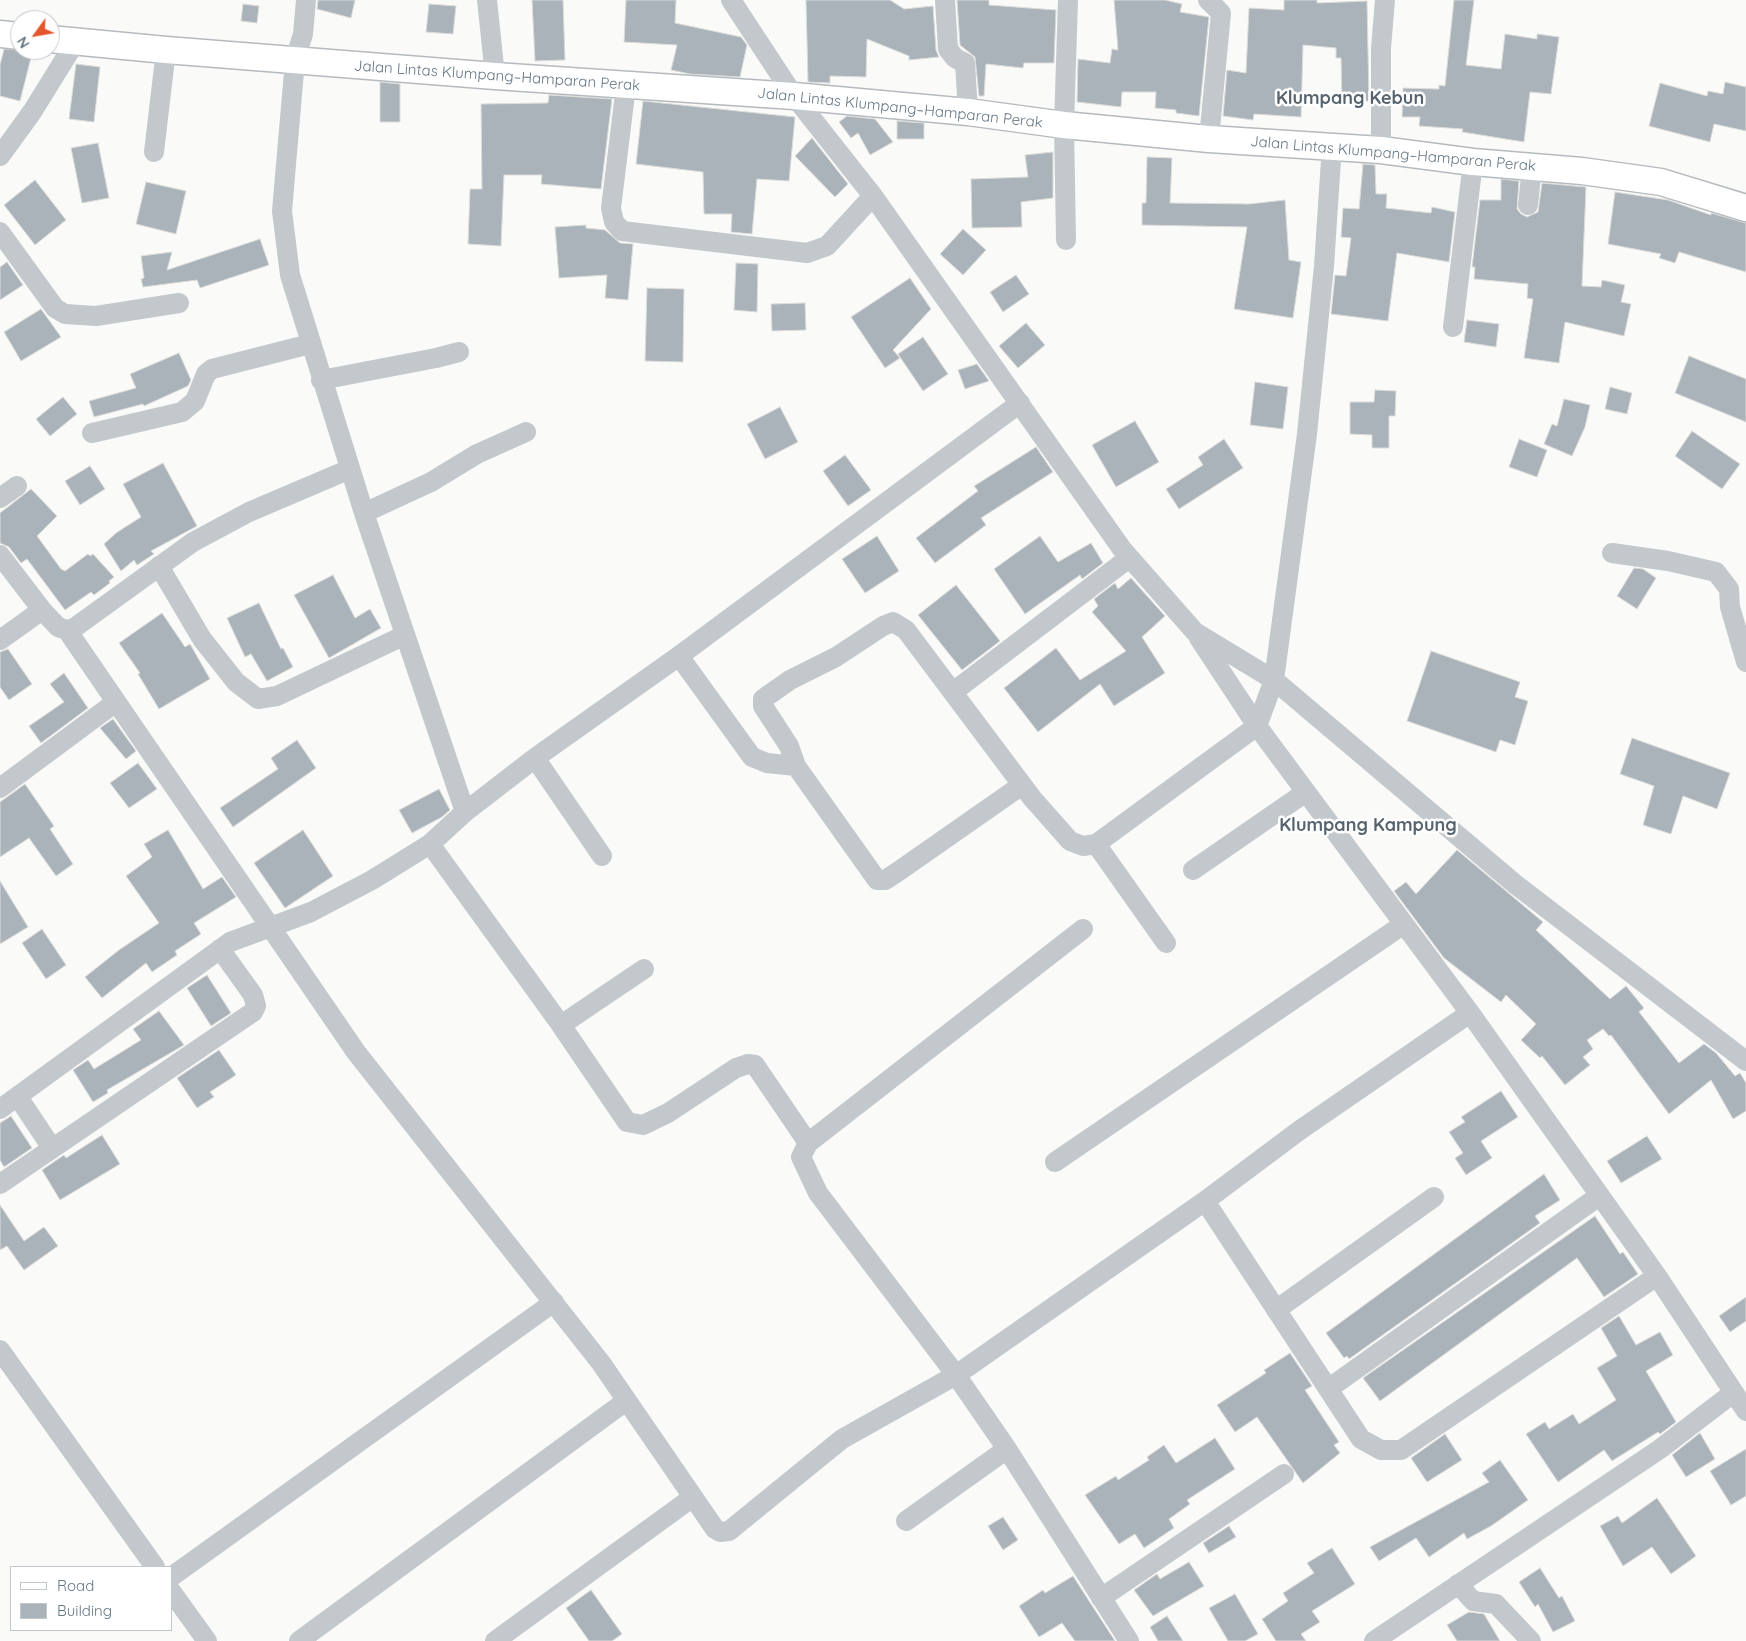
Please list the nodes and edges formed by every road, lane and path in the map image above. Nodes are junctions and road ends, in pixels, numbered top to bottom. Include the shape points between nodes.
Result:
1 (306, 0) edge
2 (487, 0) edge
3 (731, 0) edge
4 (945, 0) edge
5 (1068, 0) edge
6 (1208, 0) edge
7 (1384, 0) edge
8 (60, 40) edge
9 (76, 41) junction
10 (166, 50) junction
11 (295, 60) junction
12 (496, 76) junction
13 (626, 86) junction
14 (794, 96) junction
15 (968, 112) junction
16 (1064, 125) junction
17 (1209, 138) junction
18 (1332, 145) junction
19 (1381, 150) junction
20 (154, 152) dead end
21 (0, 156) edge
22 (1473, 162) junction
23 (1532, 167) junction
24 (873, 196) junction
25 (1528, 205) dead end
26 (1746, 208) edge
27 (0, 232) edge
28 (1066, 240) dead end
29 (179, 304) dead end
30 (1453, 327) dead end
31 (310, 344) junction
32 (459, 352) dead end
33 (321, 380) junction
34 (1020, 403) junction
35 (526, 432) dead end
36 (92, 434) dead end
37 (350, 470) junction
38 (17, 486) dead end
39 (0, 498) edge
40 (364, 513) junction
41 (1612, 553) dead end
42 (0, 555) edge
43 (1129, 558) junction
44 (159, 566) junction
45 (42, 610) junction
46 (67, 630) junction
47 (1196, 632) junction
48 (405, 635) junction
49 (0, 640) edge
50 (679, 656) junction
51 (1746, 662) edge
52 (1274, 680) junction
53 (953, 692) junction
54 (116, 702) junction
55 (1257, 726) junction
56 (535, 758) junction
57 (796, 766) junction
58 (1022, 785) junction
59 (0, 788) edge
60 (1306, 792) junction
61 (465, 812) junction
62 (430, 844) junction
63 (1096, 844) junction
64 (602, 856) dead end
65 (1192, 870) dead end
66 (1404, 924) junction
67 (272, 927) junction
68 (1083, 929) dead end
69 (1166, 944) dead end
70 (220, 948) junction
71 (644, 970) dead end
72 (1470, 1013) junction
73 (561, 1025) junction
74 (1746, 1060) edge
75 (18, 1097) junction
76 (0, 1109) edge
77 (808, 1143) junction
78 (52, 1148) junction
79 (1054, 1162) dead end
80 (0, 1184) edge
81 (1599, 1196) junction
82 (1434, 1197) dead end
83 (1205, 1200) junction
84 (1658, 1276) junction
85 (554, 1302) junction
86 (1276, 1310) junction
87 (0, 1350) edge
88 (956, 1375) junction
89 (1328, 1389) junction
90 (1733, 1394) junction
91 (626, 1401) junction
92 (1746, 1411) edge
93 (1007, 1449) junction
94 (1284, 1474) dead end
95 (693, 1497) junction
96 (906, 1521) dead end
97 (154, 1566) edge
98 (172, 1576) edge
99 (1458, 1584) junction
100 (172, 1592) edge
101 (1101, 1598) junction
102 (207, 1641) edge
103 (300, 1641) edge
104 (495, 1641) edge
105 (1129, 1641) edge
106 (1374, 1641) edge
107 (1531, 1641) edge

1 - 11 street via 303,34
2 - 12 street
3 - 14 street
4 - 15 street via 948,49 965,63
5 - 16 street
6 - 17 street via 1221,13
7 - 19 street
8 - 9 main road, Jalan Lintas Klumpang–Hamparan Perak
9 - 10 main road, Jalan Lintas Klumpang–Hamparan Perak
9 - 21 street
10 - 11 main road, Jalan Lintas Klumpang–Hamparan Perak
10 - 20 street
11 - 12 main road, Jalan Lintas Klumpang–Hamparan Perak
11 - 31 street via 282,211 290,275
12 - 13 main road, Jalan Lintas Klumpang–Hamparan Perak
13 - 14 main road, Jalan Lintas Klumpang–Hamparan Perak
13 - 24 street via 611,208 614,222 622,231 807,253 827,246
14 - 15 main road, Jalan Lintas Klumpang–Hamparan Perak
14 - 24 street
15 - 16 main road, Jalan Lintas Klumpang–Hamparan Perak
16 - 17 main road, Jalan Lintas Klumpang–Hamparan Perak
16 - 28 street
17 - 18 main road, Jalan Lintas Klumpang–Hamparan Perak
18 - 19 main road, Jalan Lintas Klumpang–Hamparan Perak
18 - 52 street via 1315,363
19 - 22 main road, Jalan Lintas Klumpang–Hamparan Perak
22 - 23 main road, Jalan Lintas Klumpang–Hamparan Perak
22 - 30 street
23 - 25 street
23 - 26 main road, Jalan Lintas Klumpang–Hamparan Perak via 1660,182
24 - 34 street
27 - 29 street via 54,308 65,314 96,316
31 - 33 street
31 - 36 street via 212,369 206,374 195,401 182,412
32 - 33 street
33 - 37 street
34 - 43 street
34 - 50 street
35 - 40 street
37 - 40 street
37 - 44 street via 250,512 193,542
38 - 39 street
40 - 48 street
41 - 51 street via 1716,572 1729,589 1730,607
42 - 45 street
43 - 47 street
43 - 53 street
44 - 46 street
44 - 48 street via 202,639 236,682 258,699 277,696
45 - 46 street
45 - 49 street
46 - 54 street
47 - 52 street
47 - 55 street
48 - 61 street
50 - 56 street
50 - 57 street via 752,758
52 - 55 street
52 - 74 street via 1514,884
53 - 57 street via 906,630 890,623 763,699 764,706 789,746
53 - 58 street
54 - 59 street
54 - 67 street
55 - 60 street
55 - 63 street
56 - 61 street
56 - 64 street
57 - 58 street via 877,880 885,880 896,873
58 - 63 street via 1070,841 1083,846
60 - 65 street
60 - 66 street
61 - 62 street
62 - 67 street via 372,880 311,912
62 - 73 street
63 - 69 street
66 - 72 street
66 - 79 street
67 - 70 street
67 - 85 street via 356,1052
68 - 77 street
70 - 75 street
70 - 78 street via 253,995 256,1006 253,1012
71 - 73 street
72 - 81 street
72 - 83 street
73 - 77 street via 627,1122 643,1125 660,1117 736,1068 748,1064 755,1065
75 - 76 street
75 - 78 street
77 - 88 street via 801,1157 818,1193
78 - 80 street
81 - 84 street
81 - 89 street
82 - 86 street
83 - 86 street
83 - 88 street
84 - 89 street via 1402,1450 1381,1450 1361,1438
84 - 90 street
85 - 91 street
85 - 98 street
86 - 89 street
87 - 97 street
88 - 93 street
88 - 95 street via 842,1438 729,1531 715,1529
90 - 92 street
90 - 99 street via 1660,1449
91 - 95 street
91 - 103 street
93 - 96 street
93 - 101 street
94 - 101 street
95 - 104 street
99 - 106 street
99 - 107 street via 1472,1601 1496,1604
100 - 102 street
101 - 105 street

